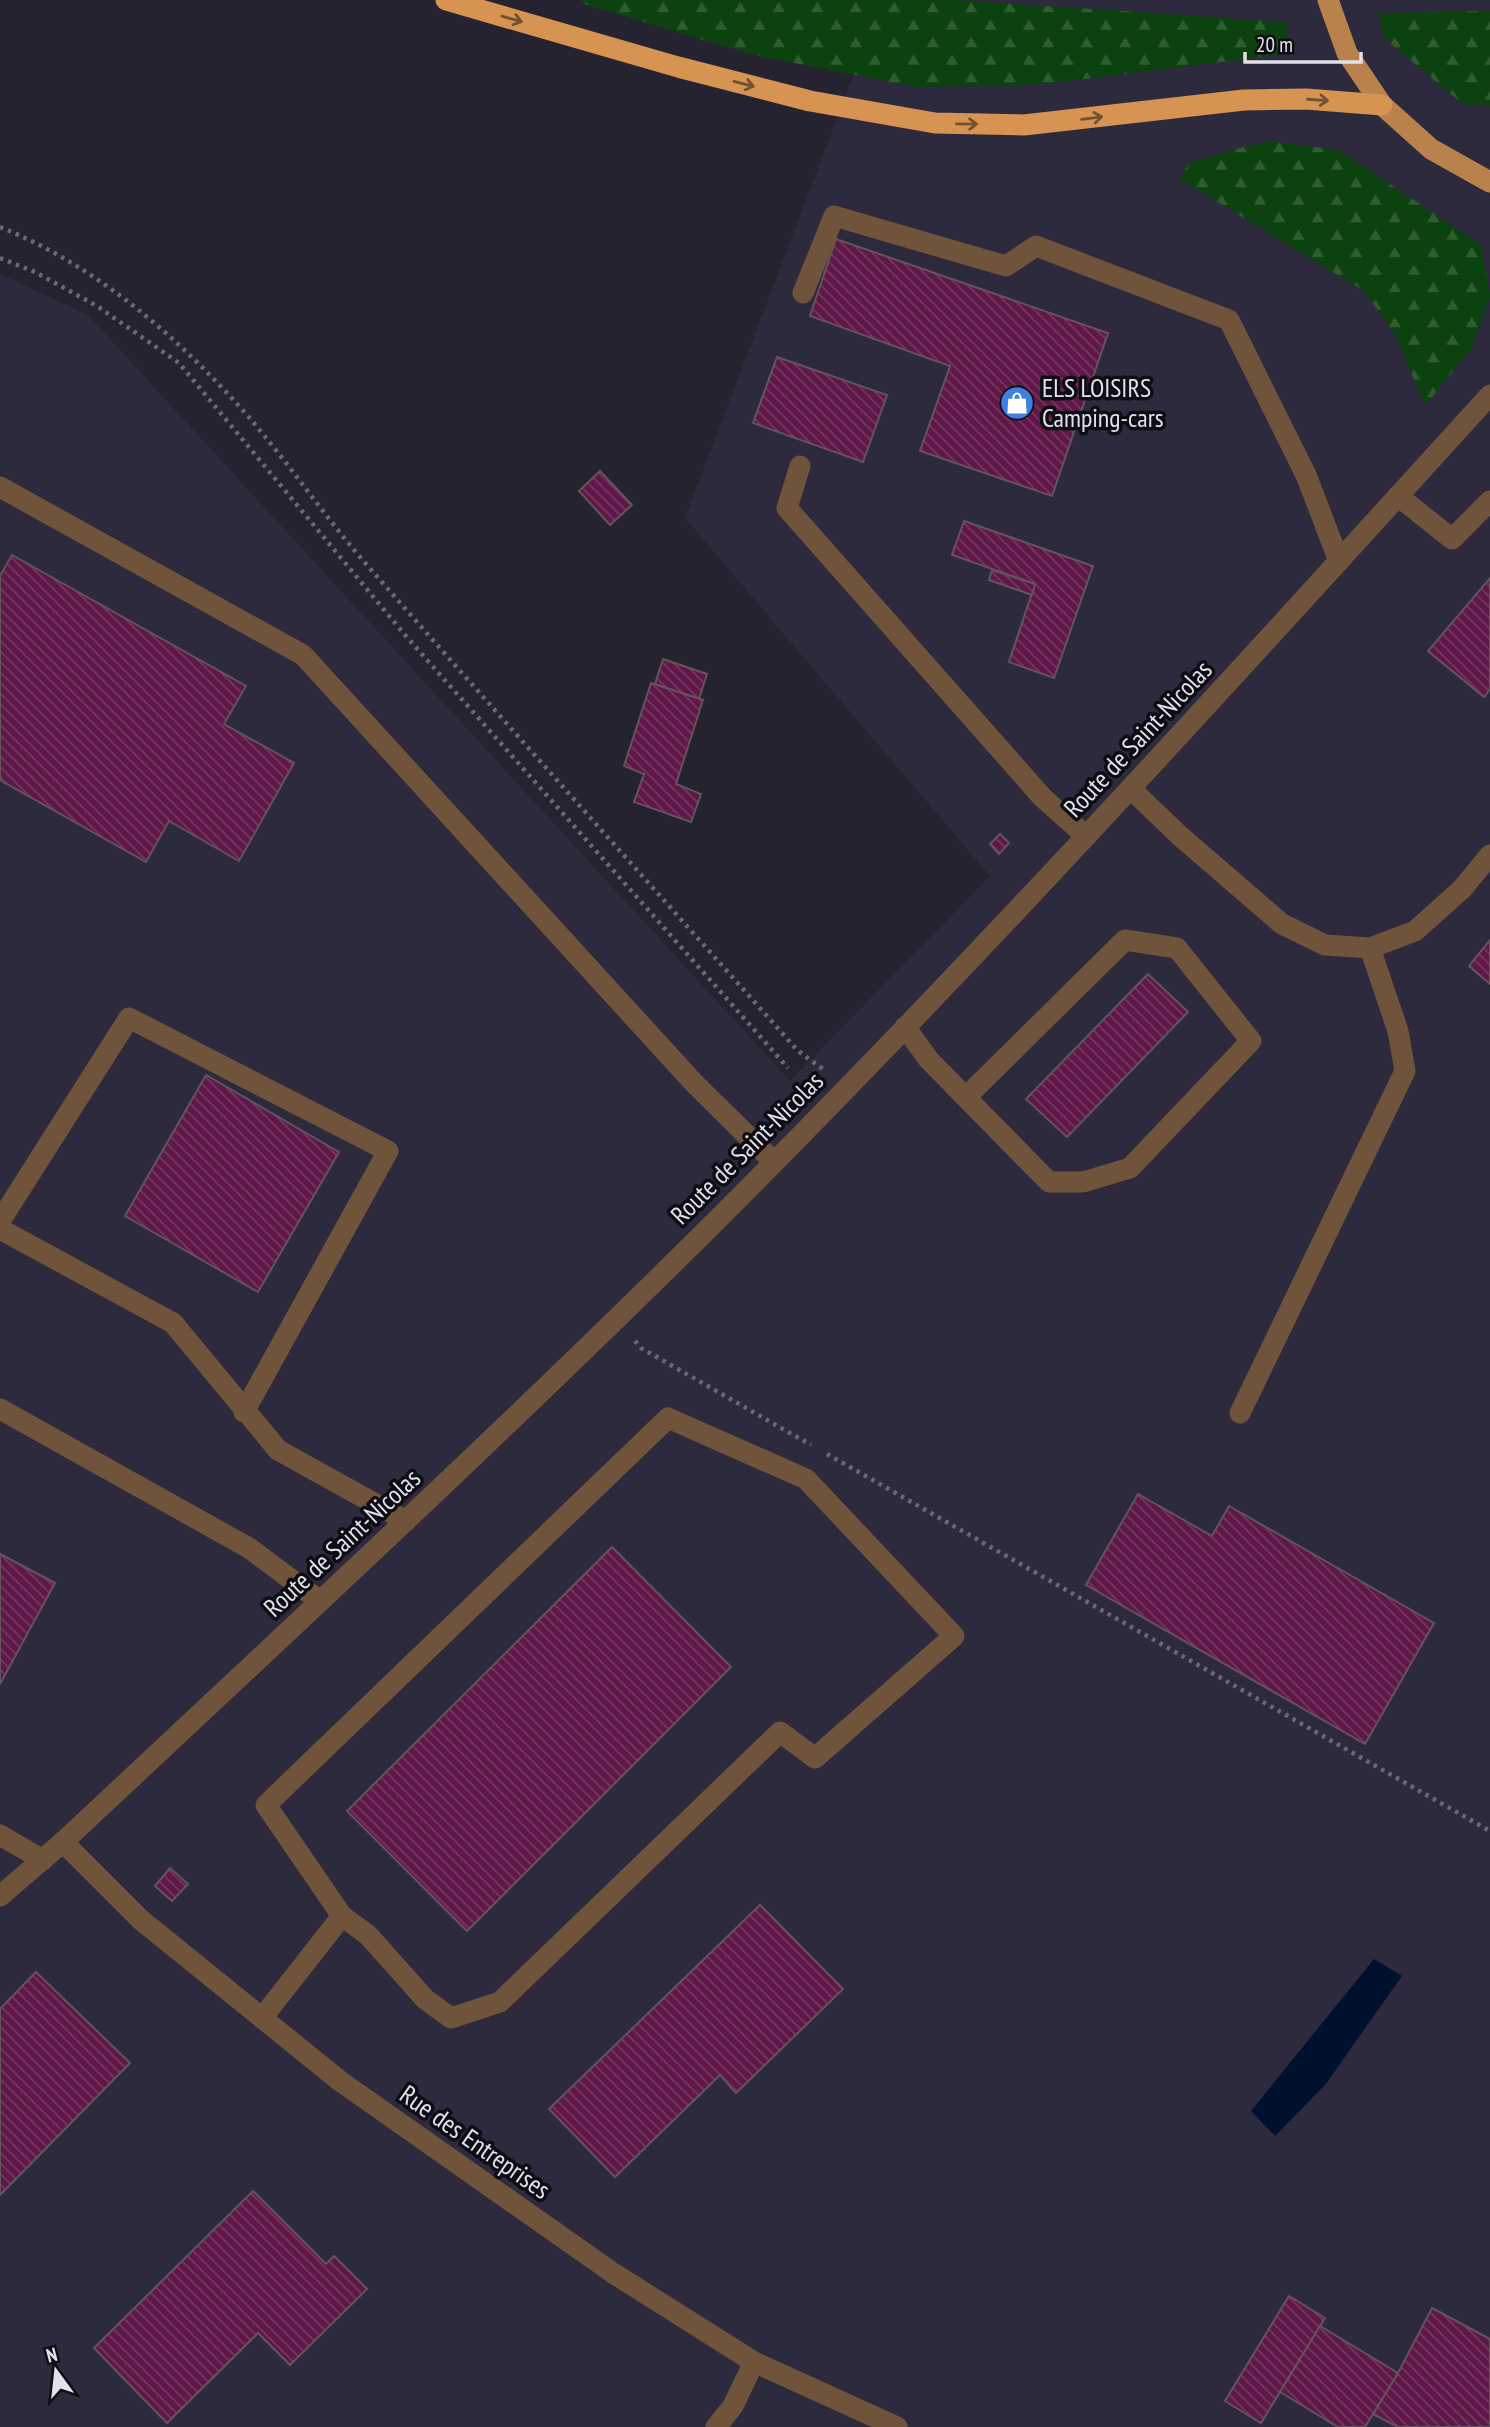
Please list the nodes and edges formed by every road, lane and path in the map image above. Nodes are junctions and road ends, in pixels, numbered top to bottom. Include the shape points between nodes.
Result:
1 (446, 0) edge
2 (1328, 0) edge
3 (1382, 105) junction
4 (1490, 182) edge
5 (0, 227) edge
6 (0, 258) edge
7 (803, 293) dead end
8 (1490, 395) edge
9 (800, 466) dead end
10 (0, 487) edge
11 (1398, 496) junction
12 (1490, 501) edge
13 (1339, 561) junction
14 (1131, 789) junction
15 (1086, 836) junction
16 (1490, 855) edge
17 (1370, 948) junction
18 (905, 1027) junction
19 (788, 1068) dead end
20 (847, 1088) junction
21 (966, 1097) junction
22 (774, 1162) junction
23 (0, 1221) edge
24 (0, 1229) edge
25 (631, 1337) dead end
26 (0, 1409) edge
27 (244, 1412) junction
28 (1240, 1413) dead end
29 (406, 1521) junction
30 (320, 1601) junction
31 (1490, 1831) edge
32 (0, 1835) edge
33 (64, 1842) junction
34 (43, 1860) junction
35 (0, 1896) edge
36 (342, 1916) junction
37 (262, 2018) junction
38 (754, 2362) junction
39 (716, 2427) edge
40 (897, 2427) edge

1 -> 3 highway via 810,101 935,124 1024,125 1265,99
2 - 3 main road via 1347,53
3 - 4 main road via 1431,149
5 - 20 path via 36,242 115,290 183,347 247,416 371,570 798,1051
6 - 19 path via 97,306 179,363 405,635
7 - 13 street via 834,216 1006,266 1035,246 1229,320 1306,475
8 - 11 street, Route de Saint-Nicolas
9 - 15 street via 787,508 1043,798
10 - 22 street via 303,655 694,1083
11 - 12 street via 1452,539
11 - 13 street, Route de Saint-Nicolas
13 - 14 street, Route de Saint-Nicolas
14 - 15 street, Route de Saint-Nicolas
14 - 17 street via 1282,923 1325,945
15 - 18 street, Route de Saint-Nicolas
16 - 17 street via 1462,889 1415,931
17 - 28 street via 1398,1031 1405,1071
18 - 20 street, Route de Saint-Nicolas
18 - 21 street via 929,1060
20 - 22 street, Route de Saint-Nicolas
21 - 21 street via 1049,1182 1083,1182 1130,1168 1251,1041 1177,948 1125,940
22 - 29 street, Route de Saint-Nicolas
23 - 27 street via 130,1018 388,1151
24 - 27 street via 173,1323
25 - 31 path via 641,1348
26 - 30 street via 249,1548
27 - 29 street via 278,1450
29 - 30 street, Route de Saint-Nicolas
30 - 33 street, Route de Saint-Nicolas
32 - 34 street
33 - 34 street, Route de Saint-Nicolas
33 - 37 street, Rue des Entreprises via 141,1920
34 - 35 street, Route de Saint-Nicolas
36 - 36 street via 266,1805 668,1419 806,1479 954,1636 815,1758 780,1732 499,2002 451,2018 425,1999 368,1935
36 - 37 street
37 - 38 street, Rue des Entreprises via 340,2081 613,2273
38 - 39 street via 733,2406
38 - 40 street, Rue des Entreprises

